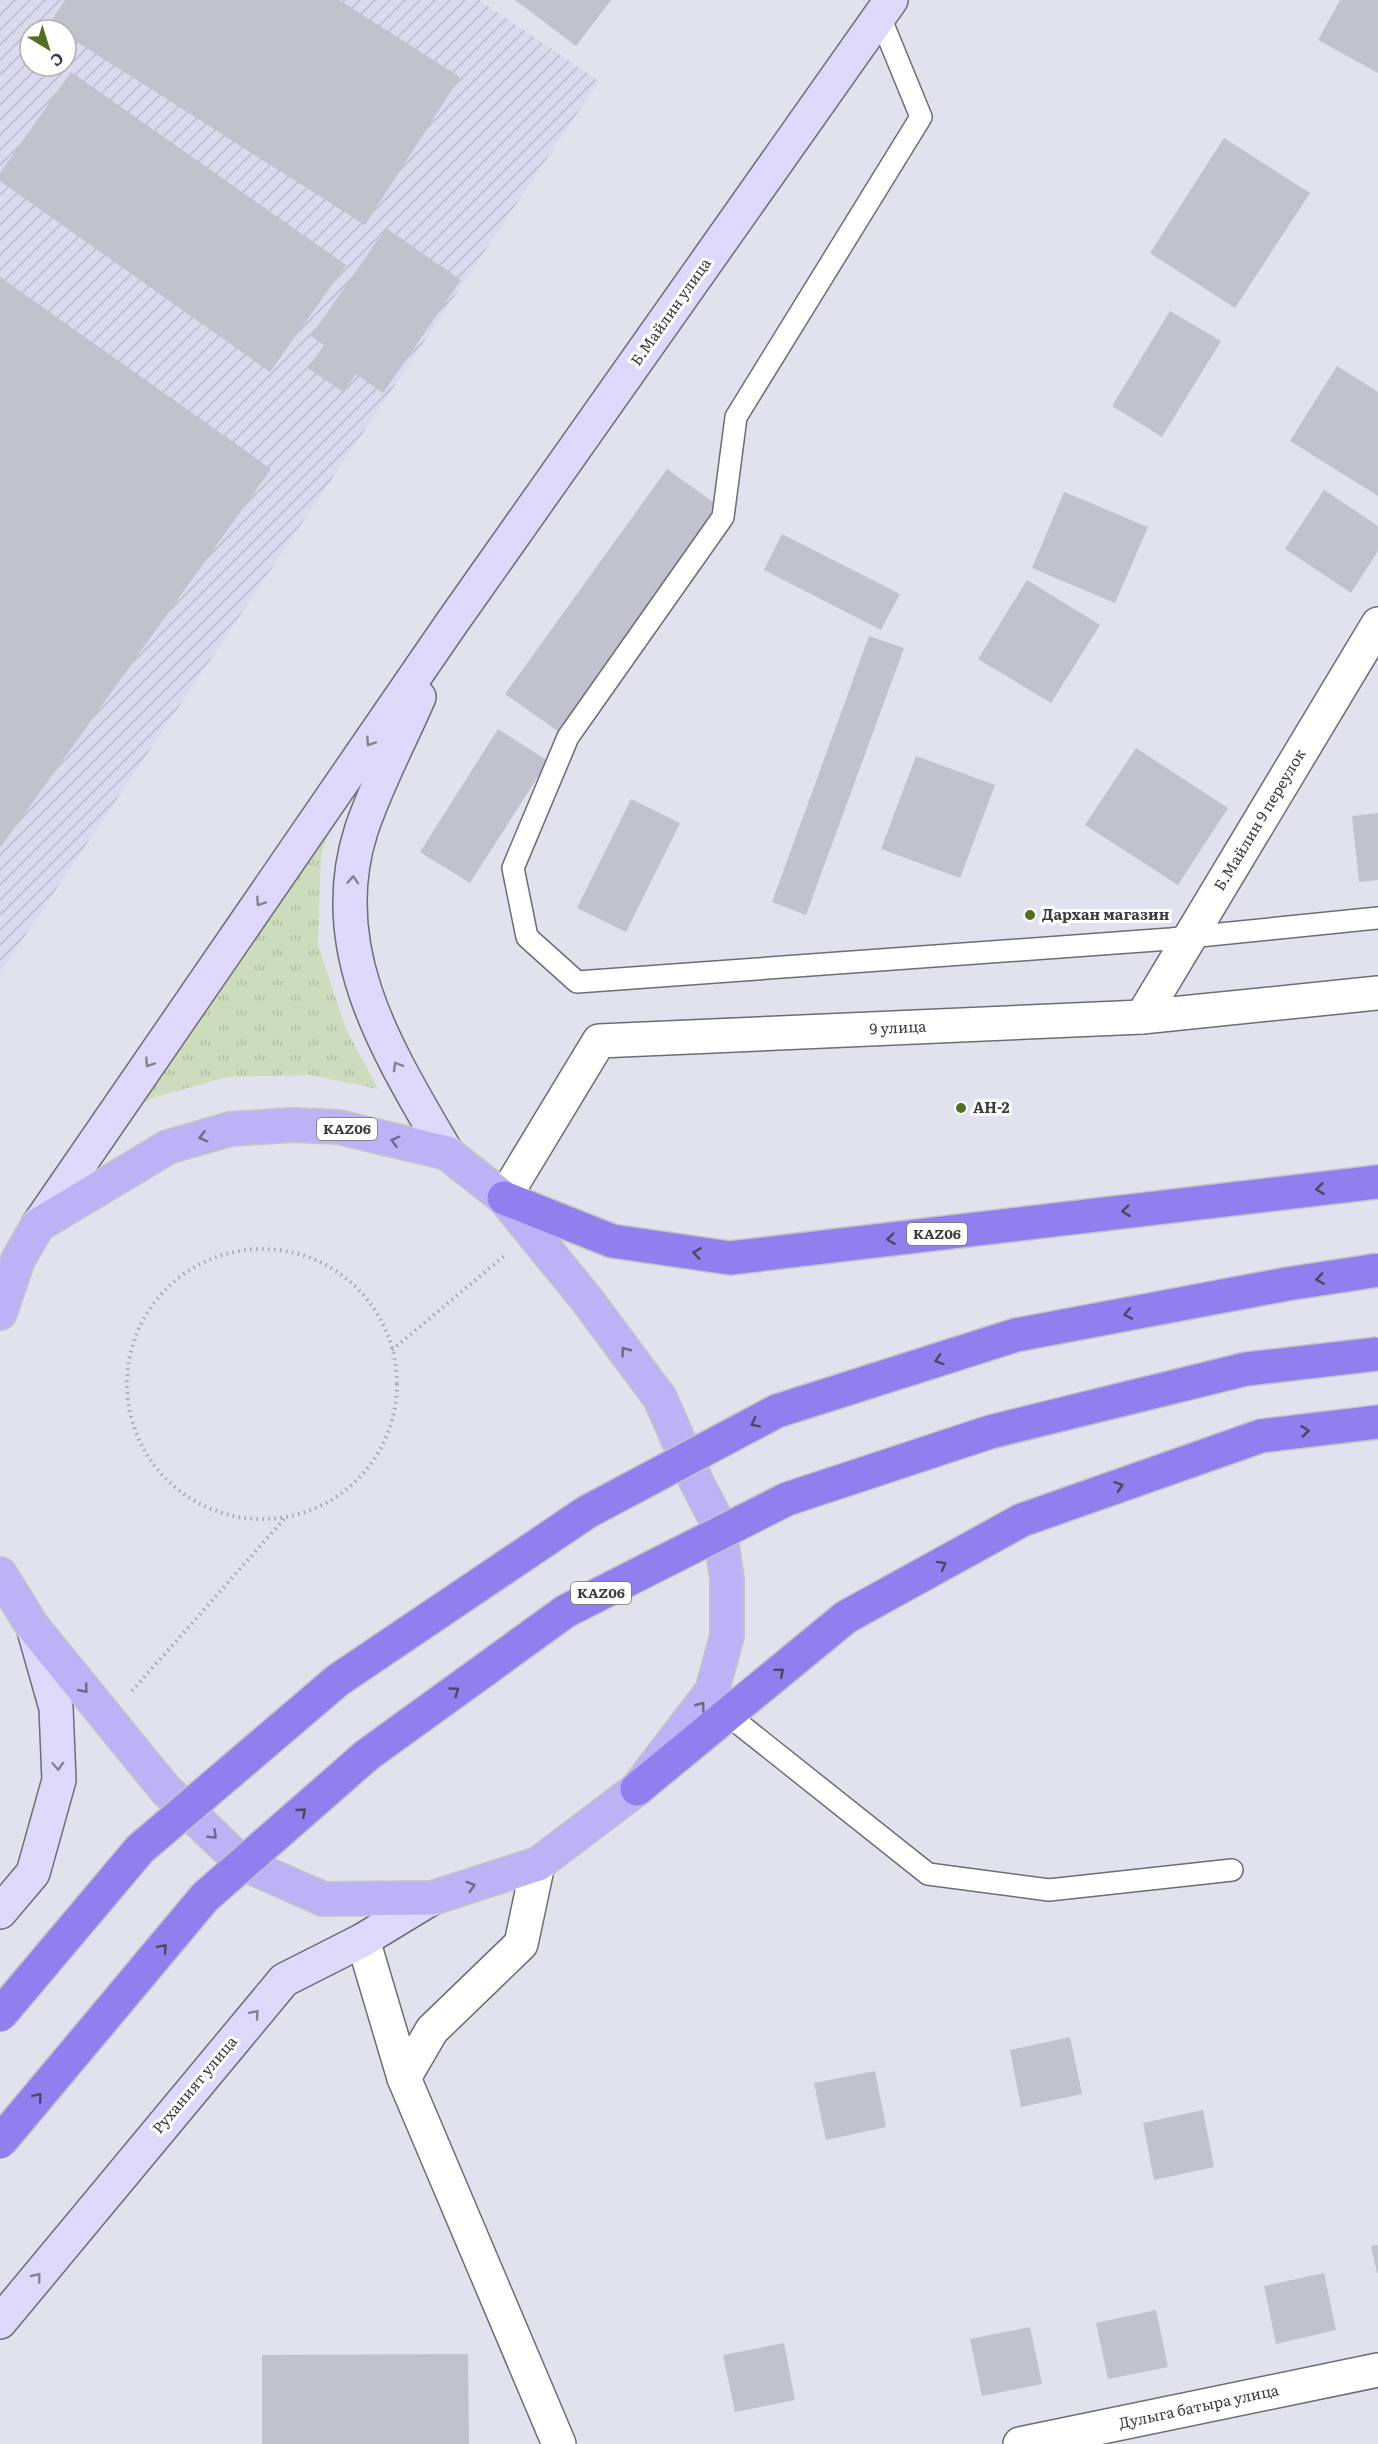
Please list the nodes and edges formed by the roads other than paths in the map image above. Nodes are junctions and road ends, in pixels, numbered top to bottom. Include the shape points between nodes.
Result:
1 (885, 9) edge
2 (451, 624) junction
3 (1378, 624) edge
4 (1378, 918) edge
5 (1190, 937) junction
6 (1378, 993) edge
7 (1142, 1017) junction
8 (447, 1153) junction
9 (1378, 1182) edge
10 (504, 1198) junction
11 (38, 1225) junction
12 (9, 1269) edge
13 (1378, 1270) edge
14 (0, 1313) edge
15 (1378, 1354) edge
16 (1378, 1422) edge
17 (0, 1574) edge
18 (33, 1627) junction
19 (728, 1715) junction
20 (638, 1789) junction
21 (538, 1864) junction
22 (1232, 1870) dead end
23 (432, 1898) junction
24 (0, 1912) edge
25 (363, 1940) junction
26 (0, 2015) edge
27 (404, 2078) junction
28 (0, 2142) edge
29 (0, 2322) edge
30 (1378, 2370) edge
31 (559, 2444) edge
32 (1020, 2444) edge

1 - 2 street, Б.Майлин улица
1 - 5 lane via 921,117 736,417 723,517 568,737 513,868 527,937 577,982
8 -> 2 street via 387,1050 354,959 350,915 353,868 361,832
2 -> 11 street
3 - 5 street, Б.Майлин 9 переулок
4 - 5 lane
5 - 7 street, Б.Майлин 9 переулок
6 - 7 street, 9 улица
7 - 10 street, 9 улица via 599,1041
8 - 10 main road, KАZ06
8 -> 11 main road, KАZ06 via 339,1127 292,1125 230,1130 168,1147
9 -> 10 highway, KАZ06 via 730,1258 612,1241
20 -> 10 main road, KАZ06 via 712,1690 727,1636 727,1579 719,1525 660,1398
11 - 12 main road, KАZ06
12 - 14 main road, KАZ06
13 -> 26 highway, bridge via 1016,1335 777,1411 587,1512 338,1680 149,1841
28 -> 15 highway, KАZ06, bridge via 205,1897 367,1755 566,1611 787,1499 990,1432 1246,1369
19 -> 16 highway, KАZ06 via 846,1617 1022,1520 1261,1436
17 - 18 main road, KАZ06
18 -> 23 main road, KАZ06 via 165,1789 242,1863 323,1899
18 -> 24 street via 56,1708 59,1780 33,1873
19 - 20 highway, KАZ06
19 - 22 lane via 928,1874 1049,1890
20 - 21 main road, KАZ06
23 -> 21 main road, KАZ06
21 - 27 street via 521,1944 432,2030
23 - 25 street, Руханият улица
25 - 27 street
29 -> 25 street, Руханият улица via 284,1980
27 - 31 street
30 - 32 street, Дулыга батыра улица

